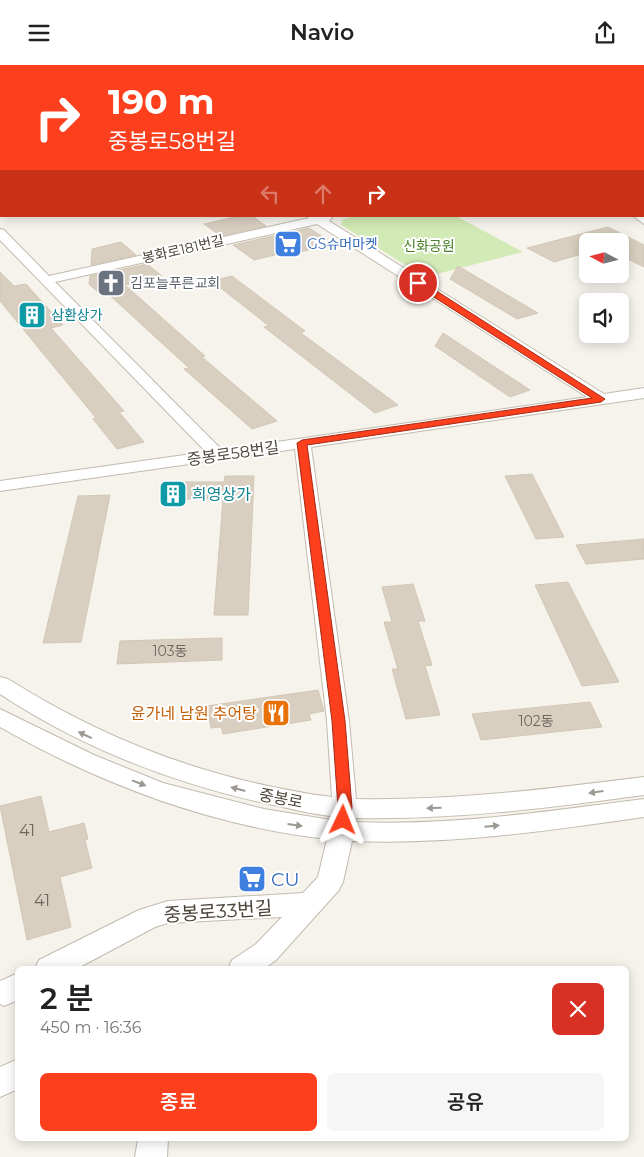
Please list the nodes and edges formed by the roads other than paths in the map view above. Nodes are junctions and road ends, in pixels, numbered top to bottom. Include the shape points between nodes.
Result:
1 (422, 65) edge
2 (428, 65) edge
3 (316, 218) edge
4 (0, 233) edge
5 (47, 280) junction
6 (644, 393) edge
7 (601, 399) junction
8 (302, 443) junction
9 (218, 455) junction
10 (0, 486) edge
11 (0, 684) edge
12 (0, 717) edge
13 (644, 786) edge
14 (644, 807) edge
15 (343, 820) junction
16 (310, 904) junction
17 (55, 966) edge
18 (246, 966) edge
19 (15, 1075) edge
20 (0, 1083) edge
21 (153, 1141) edge
22 (151, 1157) edge

1 - 2 street
3 - 5 street, 봉화로181번길
3 - 7 street
4 - 5 street
5 - 9 street
6 - 7 street, 중봉로58번길
7 - 8 street, 중봉로58번길
8 - 9 street, 중봉로58번길
8 - 15 street, 중봉로33번길 via 338,721
9 - 10 street, 중봉로58번길
15 -> 11 street, 중봉로 via 185,774 119,751 29,705
12 -> 15 street, 중봉로 via 98,768 152,788 284,823
13 -> 15 street, 중봉로
15 -> 14 street, 중봉로 via 456,829
15 - 16 street, 중봉로33번길 via 330,882
16 - 17 street, 중봉로33번길 via 168,912 148,918
16 - 18 street, 중봉로33번길 via 266,952
19 - 20 street
21 - 22 street

